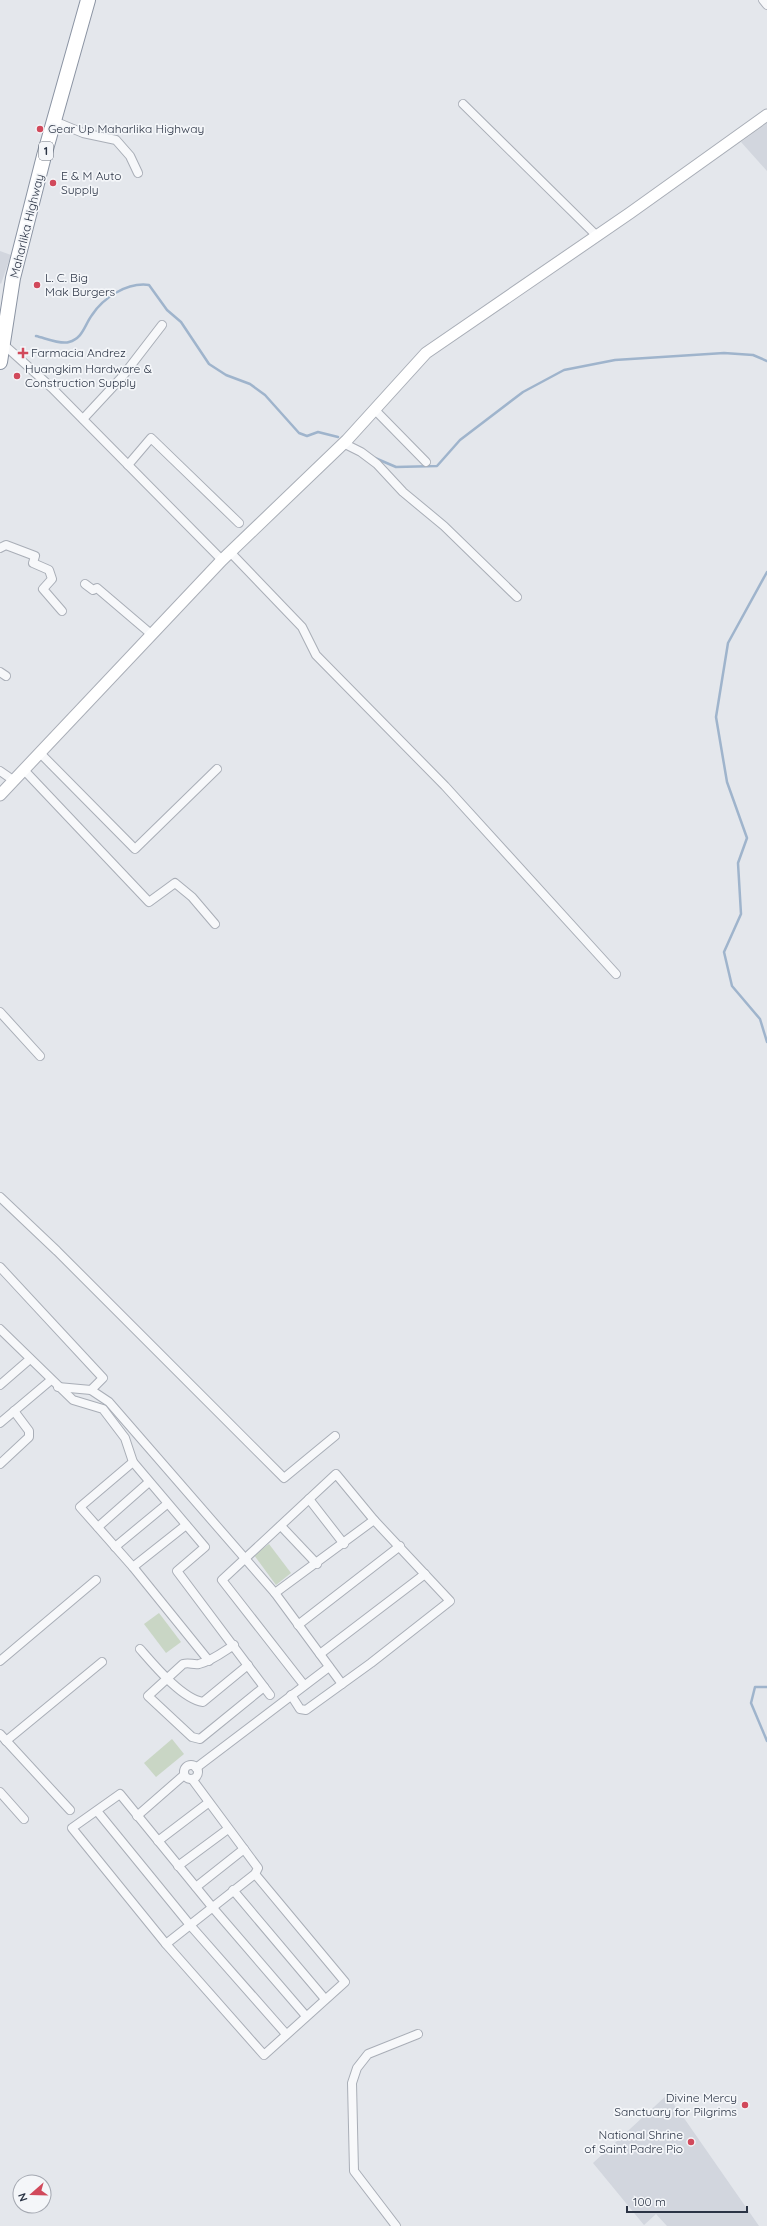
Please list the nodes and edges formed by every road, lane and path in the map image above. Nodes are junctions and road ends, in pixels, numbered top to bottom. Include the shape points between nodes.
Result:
1 (88, 0) edge
2 (763, 0) edge
3 (767, 5) edge
4 (463, 104) dead end
5 (767, 115) edge
6 (54, 121) junction
7 (138, 173) dead end
8 (597, 236) junction
9 (5, 302) edge
10 (162, 325) dead end
11 (2, 343) junction
12 (0, 362) edge
13 (375, 410) junction
14 (83, 419) junction
15 (343, 443) junction
16 (426, 462) dead end
17 (128, 465) junction
18 (239, 523) dead end
19 (0, 548) edge
20 (226, 556) junction
21 (86, 584) dead end
22 (517, 597) dead end
23 (62, 611) dead end
24 (151, 634) junction
25 (40, 753) junction
26 (217, 769) dead end
27 (24, 770) junction
28 (0, 771) edge
29 (13, 780) junction
30 (0, 795) edge
31 (215, 924) dead end
32 (616, 974) dead end
33 (0, 1012) edge
34 (40, 1056) dead end
35 (0, 1197) edge
36 (0, 1268) edge
37 (0, 1329) edge
38 (30, 1359) junction
39 (51, 1380) junction
40 (0, 1385) edge
41 (58, 1387) junction
42 (91, 1390) junction
43 (14, 1412) junction
44 (0, 1423) edge
45 (335, 1436) dead end
46 (132, 1462) junction
47 (0, 1464) edge
48 (149, 1482) junction
49 (310, 1499) junction
50 (167, 1504) junction
51 (374, 1520) junction
52 (186, 1525) junction
53 (282, 1526) junction
54 (98, 1527) junction
55 (344, 1544) junction
56 (400, 1546) junction
57 (115, 1547) junction
58 (246, 1560) junction
59 (317, 1564) junction
60 (134, 1567) junction
61 (425, 1574) junction
62 (96, 1580) dead end
63 (275, 1593) junction
64 (298, 1624) junction
65 (234, 1645) junction
66 (140, 1649) dead end
67 (320, 1654) junction
68 (0, 1661) edge
69 (209, 1661) junction
70 (102, 1662) dead end
71 (248, 1665) junction
72 (329, 1667) junction
73 (168, 1679) junction
74 (342, 1684) junction
75 (304, 1685) junction
76 (264, 1687) junction
77 (270, 1695) dead end
78 (291, 1695) junction
79 (0, 1734) edge
80 (6, 1741) junction
81 (196, 1768) junction
82 (188, 1777) junction
83 (0, 1792) edge
84 (208, 1803) junction
85 (70, 1810) dead end
86 (97, 1811) junction
87 (138, 1816) junction
88 (24, 1819) dead end
89 (228, 1829) junction
90 (158, 1841) junction
91 (244, 1849) junction
92 (178, 1866) junction
93 (255, 1874) junction
94 (196, 1887) junction
95 (233, 1890) junction
96 (213, 1908) junction
97 (190, 1925) junction
98 (166, 1944) junction
99 (325, 1998) junction
100 (306, 2016) junction
101 (286, 2034) junction
102 (418, 2034) dead end
103 (396, 2226) edge

1 - 6 highway, Maharlika Highway / 1
2 - 3 street
4 - 8 street
5 - 8 street
6 - 7 street via 82,133 116,140 130,156
6 - 9 highway, Maharlika Highway / 1
8 - 13 street via 426,353
9 - 11 highway, Maharlika Highway / 1
10 - 14 street via 122,377
11 - 12 highway, Maharlika Highway / 1
11 - 14 street
13 - 15 street
13 - 16 street
14 - 17 street
15 - 20 street
15 - 22 street via 377,464 403,492 444,526
17 - 18 street via 151,438
17 - 20 street
19 - 23 street via 6,545 35,556 33,563 49,570 52,579 43,589
20 - 24 street
20 - 32 street via 302,627 316,655 445,786
21 - 24 street via 93,590 96,588
24 - 25 street
25 - 26 street via 135,849
25 - 27 street
27 - 29 street
27 - 31 street via 149,902 175,883
28 - 29 street
29 - 30 street
33 - 34 street
35 - 45 street via 284,1478
36 - 42 street via 103,1378
37 - 38 street
38 - 39 street
38 - 40 street
39 - 41 street
39 - 43 street
41 - 42 street
41 - 46 street via 73,1400 103,1409 125,1438
42 - 58 street via 109,1402
43 - 44 street
43 - 47 street via 29,1431 29,1436
46 - 48 street
46 - 54 street via 80,1507
48 - 50 street
48 - 54 street
49 - 51 street via 336,1474
49 - 53 street
49 - 55 street
50 - 52 street
50 - 57 street
51 - 55 street
51 - 56 street
52 - 60 street
52 - 65 street via 205,1546 177,1571
53 - 58 street
53 - 59 street
54 - 57 street
55 - 59 street
56 - 61 street
56 - 64 street
57 - 60 street
58 - 63 street
58 - 75 street via 222,1580
59 - 63 street
60 - 69 street
61 - 67 street
61 - 74 street via 450,1601
62 - 68 street
63 - 64 street
64 - 67 street
65 - 69 street
65 - 71 street
66 - 73 street
67 - 72 street
69 - 73 street via 183,1664
70 - 80 street
71 - 73 street via 203,1702 195,1701
71 - 76 street
72 - 74 street
72 - 75 street
73 - 76 street via 148,1696 192,1737 200,1738
74 - 78 street via 306,1710 300,1709
75 - 78 street
76 - 77 street
78 - 81 street
79 - 80 street
80 - 85 street
81 - 82 street via 196,1776
81 - 82 street via 192,1765 187,1766
82 - 84 street
82 - 87 street
83 - 88 street
84 - 89 street
84 - 90 street
86 - 87 street via 120,1794
86 - 97 street
86 - 98 street via 72,1828
87 - 90 street
89 - 91 street
89 - 92 street
90 - 92 street
91 - 93 street via 258,1868
91 - 94 street
92 - 94 street
93 - 95 street
93 - 99 street via 345,1982
94 - 96 street
95 - 96 street
95 - 99 street
96 - 97 street
96 - 100 street
97 - 98 street
97 - 101 street
98 - 101 street via 264,2055
99 - 100 street
100 - 101 street
102 - 103 street via 368,2054 357,2068 352,2083 354,2171

